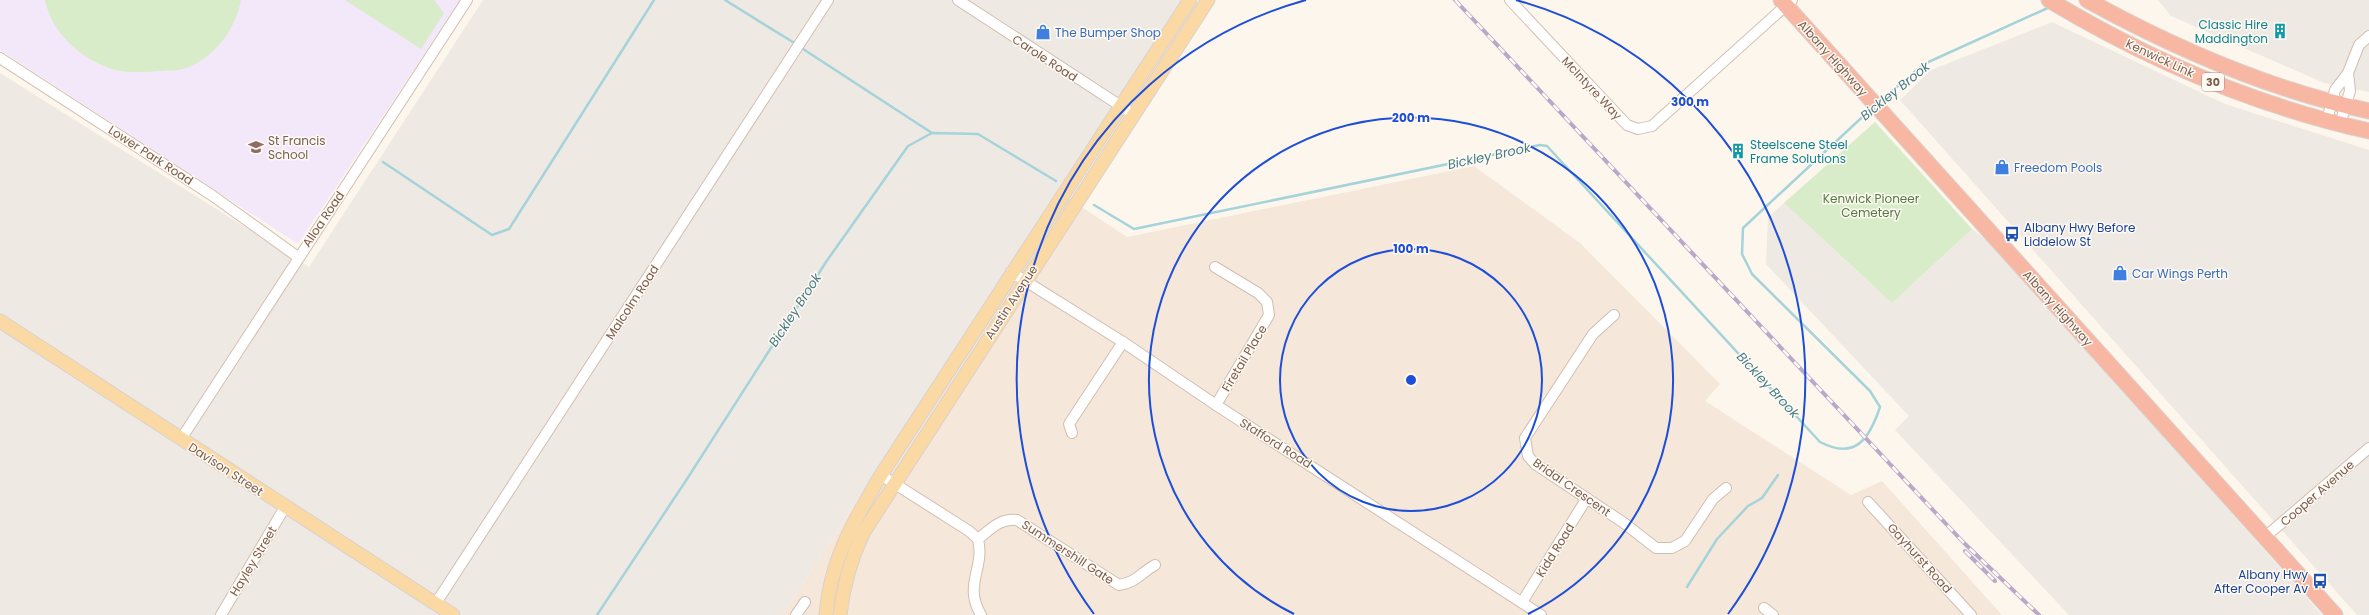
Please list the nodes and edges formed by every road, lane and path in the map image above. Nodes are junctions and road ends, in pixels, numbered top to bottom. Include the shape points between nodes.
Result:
1 (467, 0) edge
2 (828, 0) edge
3 (958, 0) edge
4 (1190, 0) edge
5 (1208, 0) edge
6 (1510, 0) edge
7 (2049, 0) edge
8 (2087, 0) edge
9 (1788, 1) edge
10 (2369, 36) edge
11 (0, 58) edge
12 (2348, 73) junction
13 (2339, 104) junction
14 (1120, 105) junction
15 (2369, 111) edge
16 (1134, 114) junction
17 (2334, 122) junction
18 (2369, 131) edge
19 (298, 256) junction
20 (1215, 267) dead end
21 (1011, 272) junction
22 (1025, 281) junction
23 (1614, 315) dead end
24 (0, 321) edge
25 (1123, 342) junction
26 (1216, 405) junction
27 (1072, 432) dead end
28 (181, 439) junction
29 (2369, 448) edge
30 (881, 475) junction
31 (894, 483) junction
32 (1726, 488) dead end
33 (1587, 498) junction
34 (1868, 502) dead end
35 (285, 507) junction
36 (2269, 534) junction
37 (978, 539) junction
38 (1155, 565) dead end
39 (805, 602) dead end
40 (1522, 602) junction
41 (436, 603) junction
42 (1764, 608) dead end
43 (221, 615) edge
44 (453, 615) edge
45 (796, 615) edge
46 (826, 615) edge
47 (840, 615) edge
48 (981, 615) edge
49 (1541, 615) edge
50 (1773, 615) edge
51 (1971, 615) edge
52 (2335, 615) edge
53 (2345, 615) edge

1 - 19 street, Alloa Road
2 - 41 street, Malcolm Road
3 - 14 street, Carole Road
4 - 14 main road, Austin Avenue
5 - 16 main road, Austin Avenue
6 - 9 street, McIntyre Way via 1627,125 1638,129 1652,126
7 - 17 highway, Kenwick Link / 30 via 2196,75 2253,97
8 - 13 highway, Kenwick Link / 30 via 2148,33 2201,57
9 - 36 highway, Albany Highway
10 - 12 street via 2354,54
11 - 19 street, Lower Park Road via 213,196
12 - 13 street via 2350,91
12 - 13 street via 2335,90
13 - 15 highway, Kenwick Link / 30
13 - 17 street
13 - 17 street
14 - 16 street, Carole Road
14 - 21 main road, Austin Avenue
16 - 22 main road, Austin Avenue
17 - 18 highway, Kenwick Link / 30
19 - 28 street, Alloa Road
20 - 26 street, Firetail Place via 1258,293 1267,302 1269,315
21 - 22 street, Stafford Road
21 - 30 main road, Austin Avenue
22 - 25 street, Stafford Road
22 - 31 main road, Austin Avenue
23 - 33 street, Bridal Crescent via 1593,334 1525,438 1528,456 1535,464
24 - 28 main road, Davison Street
25 - 26 street, Stafford Road
25 - 27 street via 1070,424
26 - 40 street, Stafford Road
28 - 35 main road, Davison Street
29 - 36 street, Cooper Avenue
30 - 31 street
30 - 46 main road, Austin Avenue via 840,549 834,567
31 - 37 street
31 - 47 main road, Austin Avenue via 858,543 843,590
32 - 33 street, Bridal Crescent via 1713,499 1685,541 1672,548 1656,548
33 - 40 street, Kidd Road
34 - 51 street, Gayhurst Road
35 - 41 main road, Davison Street
35 - 43 street, Hayley Street
36 - 52 highway, Albany Highway
36 - 53 highway, Albany Highway
37 - 38 street, Summershill Gate via 998,522 1007,519 1017,520 1119,585 1132,583 1144,571
37 - 48 street via 980,550 973,593 974,602
39 - 45 street
40 - 49 street, Stafford Road
41 - 44 main road, Davison Street
42 - 50 street

